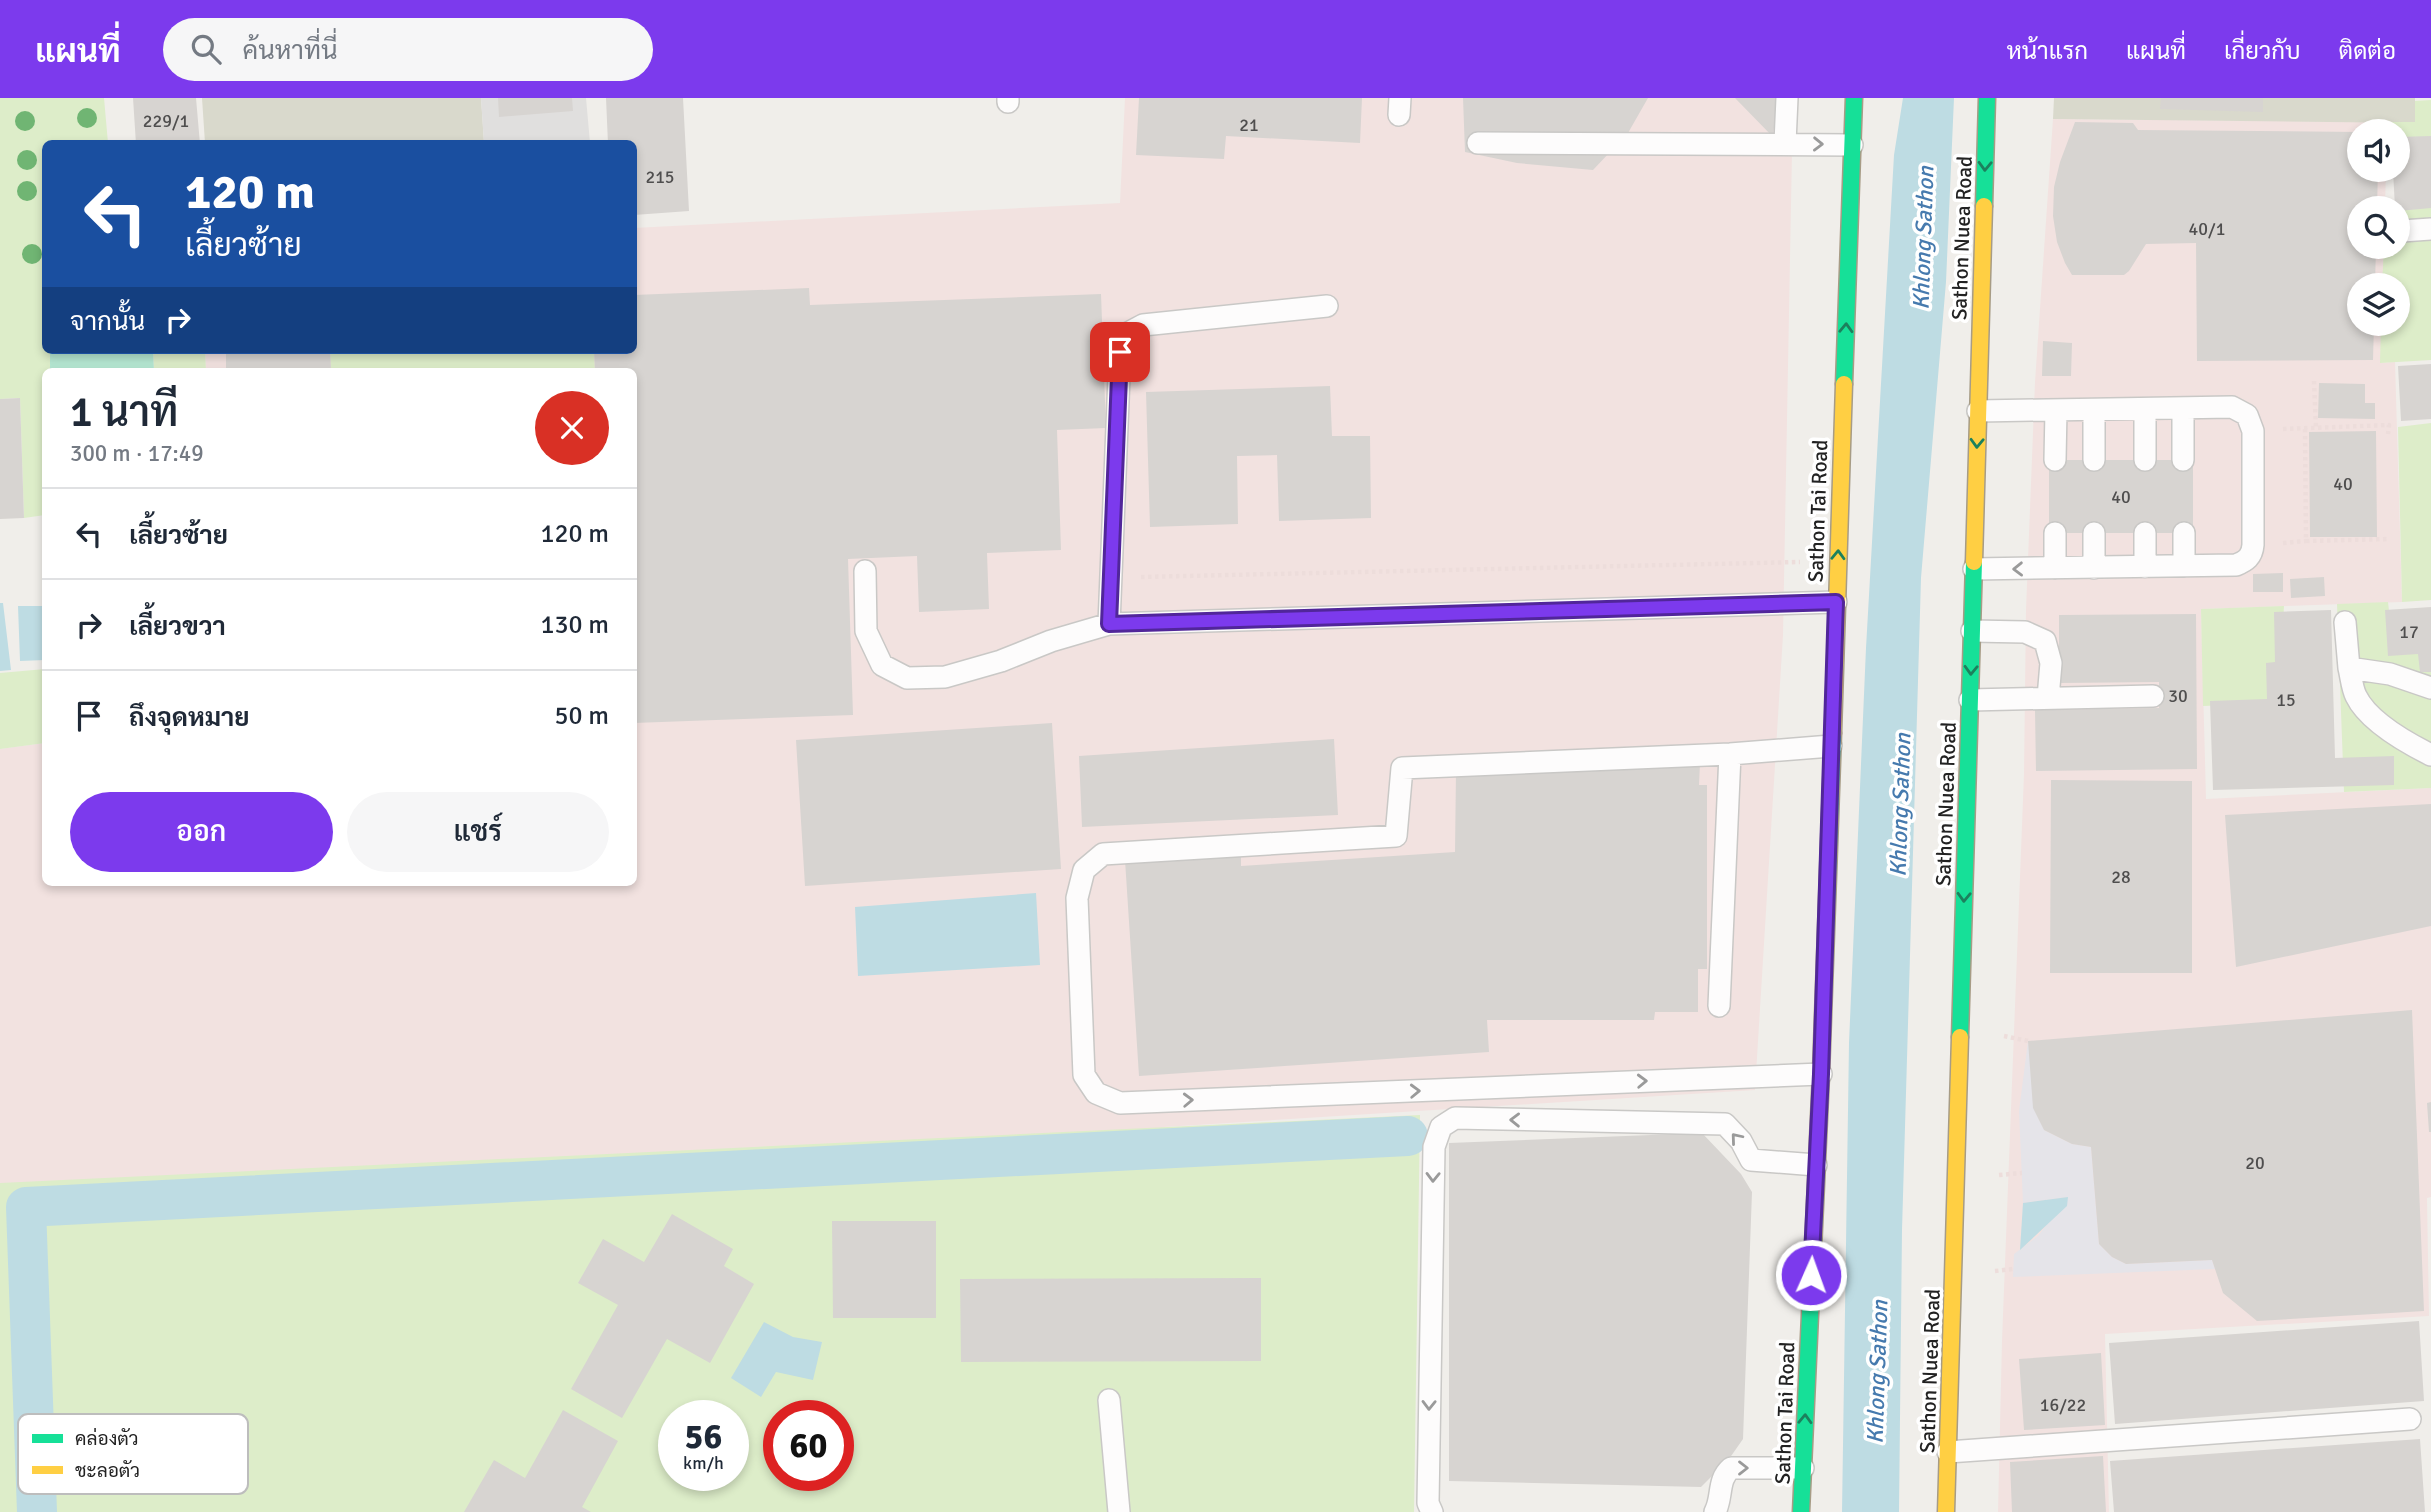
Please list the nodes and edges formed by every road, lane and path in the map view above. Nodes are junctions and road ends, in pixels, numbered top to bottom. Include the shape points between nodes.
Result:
1 (1787, 98) edge
2 (1854, 98) edge
3 (1987, 98) edge
4 (1784, 143) junction
5 (1478, 144) dead end
6 (1852, 145) junction
7 (2431, 229) edge
8 (2410, 230) edge
9 (1327, 306) dead end
10 (2314, 381) dead end
11 (2183, 408) junction
12 (2145, 409) junction
13 (2056, 410) junction
14 (2094, 410) junction
15 (1978, 411) junction
16 (2316, 428) junction
17 (2305, 429) junction
18 (2253, 431) junction
19 (2388, 434) dead end
20 (2055, 460) dead end
21 (2094, 460) dead end
22 (2145, 460) dead end
23 (2183, 460) dead end
24 (2055, 533) dead end
25 (2094, 533) dead end
26 (2145, 533) dead end
27 (2184, 533) dead end
28 (2390, 539) dead end
29 (1838, 561) junction
30 (2184, 566) junction
31 (2145, 567) junction
32 (2054, 568) junction
33 (2094, 568) junction
34 (1974, 569) junction
35 (865, 571) dead end
36 (1112, 578) junction
37 (1836, 602) junction
38 (2345, 622) dead end
39 (1109, 624) junction
40 (1972, 631) junction
41 (2349, 668) junction
42 (2431, 688) edge
43 (2153, 696) dead end
44 (2048, 698) junction
45 (1970, 700) junction
46 (1831, 746) junction
47 (1730, 754) junction
48 (2431, 755) edge
49 (1719, 1006) dead end
50 (2004, 1036) dead end
51 (2028, 1041) dead end
52 (1821, 1074) junction
53 (1816, 1165) junction
54 (2022, 1173) dead end
55 (1999, 1175) dead end
56 (2013, 1269) dead end
57 (1995, 1271) dead end
58 (1109, 1400) dead end
59 (2410, 1419) dead end
60 (1948, 1452) junction
61 (1803, 1468) junction
62 (1119, 1512) edge
63 (1432, 1512) edge
64 (1715, 1512) edge
65 (1801, 1512) edge
66 (1946, 1512) edge

1 - 4 lane
2 - 6 main road, Sathon Tai Road
3 -> 15 main road, Sathon Nuea Road
4 - 5 lane
4 -> 6 lane
29 -> 6 main road, Sathon Tai Road
7 - 8 lane
9 - 36 lane via 1143,325 1128,333 1120,352
10 - 16 path
11 - 12 lane
11 - 18 lane via 2232,407 2246,415
11 - 23 lane
12 - 14 lane
12 - 22 lane
13 - 14 lane
13 - 15 lane
13 - 20 lane
14 - 21 lane
15 -> 34 main road, Sathon Nuea Road
16 - 17 path
16 - 19 path via 2389,425
17 - 18 path
17 - 28 path via 2306,541
18 - 30 lane via 2252,552 2236,565
24 - 32 lane
25 - 33 lane
26 - 31 lane
27 - 30 lane
29 - 36 path
29 - 37 main road, Sathon Tai Road
30 - 31 lane
31 - 33 lane
32 - 33 lane
32 -> 34 lane
34 - 40 main road, Sathon Nuea Road
35 - 39 lane via 866,631 882,665 907,678 944,677
36 - 39 lane
37 - 39 lane
37 - 46 main road, Sathon Tai Road
38 - 41 lane
40 - 44 lane via 2025,632 2045,641 2051,663
40 -> 45 main road, Sathon Nuea Road
41 - 42 lane via 2390,674
41 - 48 lane via 2356,696 2369,711 2398,738
43 - 44 lane
44 - 45 lane
45 -> 60 main road, Sathon Nuea Road
46 - 47 lane
46 - 52 main road, Sathon Tai Road
47 - 49 lane
47 -> 52 lane via 1402,768 1396,835 1103,854 1084,870 1077,898 1084,1075 1096,1093 1119,1103
50 - 51 path
52 - 53 main road, Sathon Tai Road
61 -> 53 main road, Sathon Tai Road
53 -> 63 lane via 1751,1160 1725,1125 1455,1118 1441,1127 1433,1161 1428,1503
54 - 55 path
56 - 57 path
58 - 62 lane
59 - 60 lane
60 - 66 main road, Sathon Nuea Road
64 -> 61 lane via 1721,1479 1731,1468
61 - 65 main road, Sathon Tai Road

